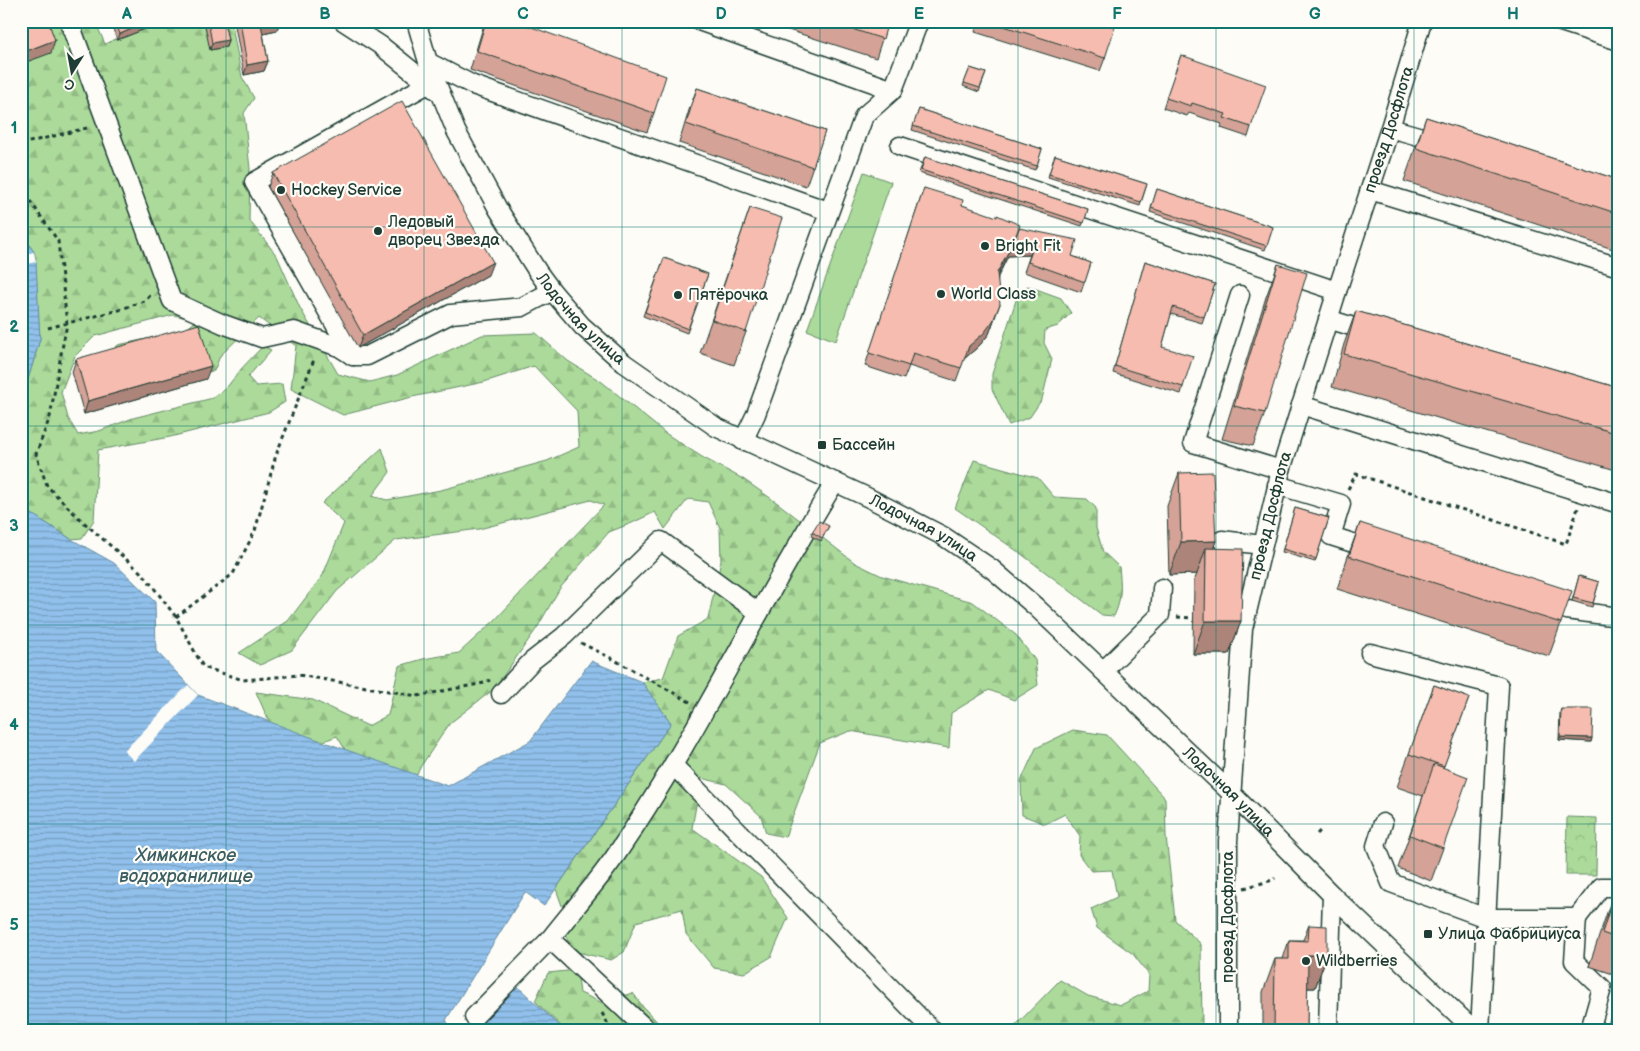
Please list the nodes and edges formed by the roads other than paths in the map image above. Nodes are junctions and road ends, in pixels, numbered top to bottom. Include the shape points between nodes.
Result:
1 (69, 21) edge
2 (343, 21) edge
3 (416, 21) edge
4 (699, 21) edge
5 (919, 21) edge
6 (1422, 21) edge
7 (1558, 21) edge
8 (1619, 42) edge
9 (428, 62) junction
10 (428, 84) junction
11 (893, 90) junction
12 (442, 95) junction
13 (1390, 128) junction
14 (900, 146) dead end
15 (1457, 147) edge
16 (1370, 190) junction
17 (828, 211) junction
18 (1619, 267) edge
19 (1337, 291) junction
20 (552, 292) junction
21 (1240, 296) dead end
22 (1328, 319) junction
23 (1384, 336) edge
24 (353, 356) junction
25 (1301, 405) junction
26 (743, 441) junction
27 (1279, 478) junction
28 (834, 482) junction
29 (1619, 504) edge
30 (1222, 540) dead end
31 (1262, 545) junction
32 (1388, 554) edge
33 (1162, 588) dead end
34 (1529, 598) edge
35 (759, 613) junction
36 (1619, 617) edge
37 (1370, 653) dead end
38 (1103, 671) junction
39 (496, 687) road end
40 (673, 765) junction
41 (1230, 792) junction
42 (1383, 823) dead end
43 (1619, 888) edge
44 (1332, 895) junction
45 (1486, 918) junction
46 (1577, 918) junction
47 (550, 939) junction
48 (474, 1017) dead end
49 (647, 1030) edge
50 (932, 1030) edge
51 (1228, 1030) edge
52 (1328, 1030) edge
53 (1474, 1030) edge
54 (1480, 1030) edge
55 (1590, 1030) edge

1 - 24 street via 172,301 262,338 294,331 339,347
2 - 10 street via 380,45
3 - 9 street, Лодочная улица
4 - 11 street
5 - 11 street
6 - 13 street, проезд Досфлота
7 - 8 street
9 - 12 street, Лодочная улица
9 - 17 street via 473,85
10 - 12 street
10 - 24 street via 254,182
11 - 17 street via 864,116
12 - 20 street, Лодочная улица via 456,131 498,209
13 - 15 street
13 - 16 street, проезд Досфлота
14 - 19 street
16 - 18 street
16 - 19 street, проезд Досфлота
17 - 26 street via 756,414
19 - 22 street, проезд Досфлота
20 - 24 street via 522,307 451,314 367,356
20 - 26 street, Лодочная улица via 582,326 624,363 716,427
21 - 27 street via 1193,443
22 - 23 street
22 - 25 street, проезд Досфлота
25 - 27 street, проезд Досфлота
25 - 29 street
26 - 28 street, Лодочная улица
27 - 31 street, проезд Досфлота
27 - 32 street via 1341,504 1331,536
28 - 35 street
28 - 38 street, Лодочная улица via 942,536 992,569
30 - 31 street
31 - 41 street, проезд Досфлота via 1242,629
33 - 38 street via 1160,616
34 - 36 street via 1567,610
35 - 39 street via 661,541 564,636
35 - 40 street
37 - 45 street via 1499,686
38 - 41 street, Лодочная улица
40 - 47 street via 616,856
40 - 50 street
41 - 44 street, Лодочная улица
41 - 51 street, проезд Досфлота
42 - 45 street via 1376,846 1391,883
43 - 46 street via 1601,887
44 - 52 street
44 - 53 street, Лодочная улица
45 - 46 street
45 - 54 street
46 - 55 street via 1574,961 1602,988
47 - 48 street
47 - 49 street

